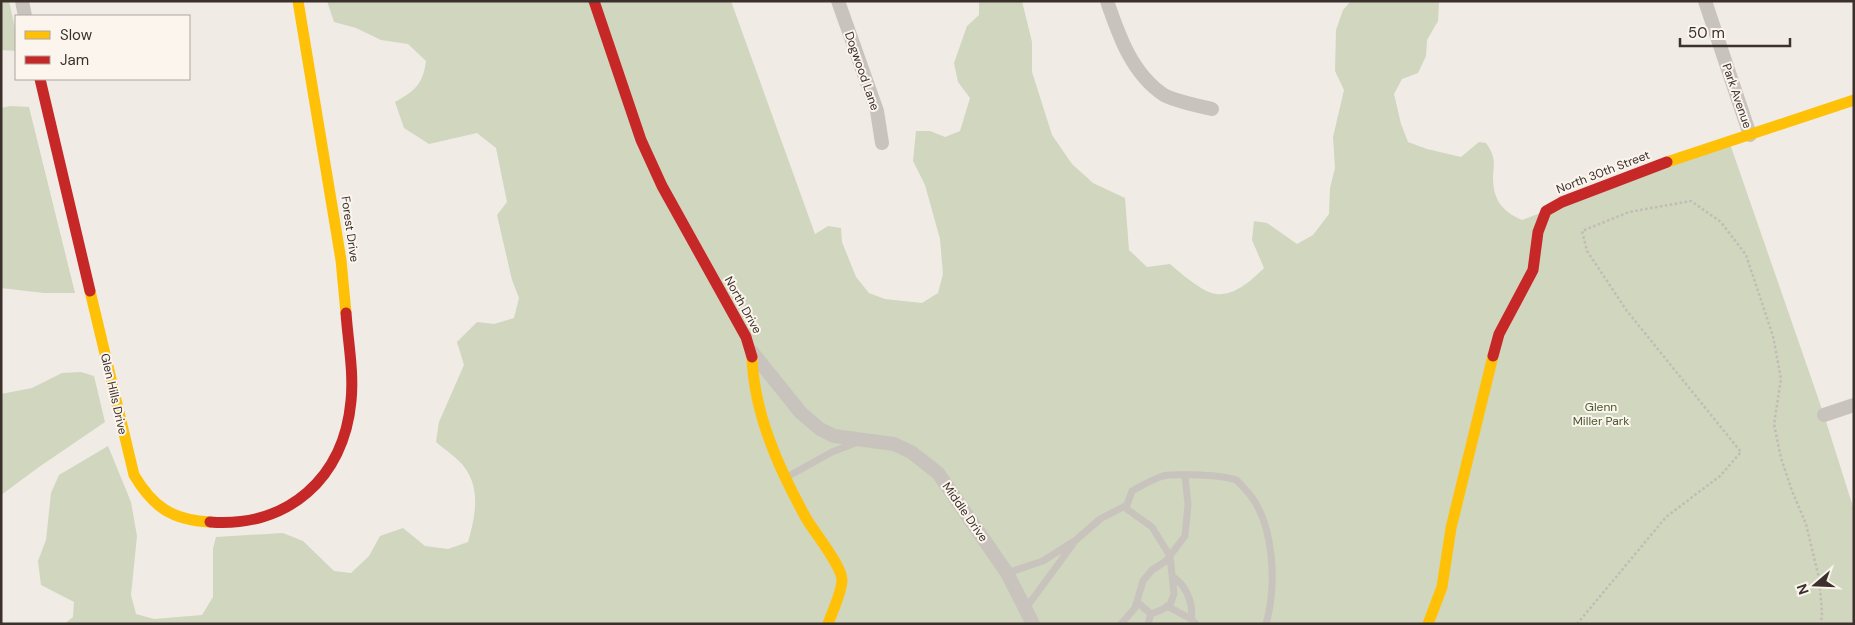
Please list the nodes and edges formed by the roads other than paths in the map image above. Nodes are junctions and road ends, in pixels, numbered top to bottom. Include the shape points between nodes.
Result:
1 (22, 1) edge
2 (298, 1) edge
3 (594, 1) edge
4 (838, 1) edge
5 (1107, 1) edge
6 (1705, 1) edge
7 (26, 15) edge
8 (40, 80) edge
9 (1854, 100) edge
10 (1212, 109) dead end
11 (1750, 135) junction
12 (882, 142) dead end
13 (752, 352) junction
14 (1854, 405) edge
15 (1824, 415) dead end
16 (863, 440) junction
17 (334, 461) joint
18 (1184, 476) junction
19 (786, 478) junction
20 (1124, 507) junction
21 (1076, 540) junction
22 (1170, 556) junction
23 (1007, 572) junction
24 (1173, 577) junction
25 (1137, 602) junction
26 (1167, 606) junction
27 (1026, 608) junction
28 (1150, 614) junction
29 (1193, 622) edge
30 (828, 624) edge
31 (1033, 624) edge
32 (1122, 624) edge
33 (1148, 624) edge
34 (1266, 624) edge
35 (1428, 624) edge

1 - 7 street
2 - 17 street, Forest Drive via 339,251 352,388 349,419
3 - 13 street, North Drive via 641,140 662,186
4 - 12 street, Dogwood Lane via 877,110
5 - 10 street via 1128,55 1139,72 1165,95
6 - 11 street, Park Avenue
8 - 17 street, Glen Hills Drive via 128,456 146,495 186,520 243,521 295,503 320,481
9 - 11 street, North 30th Street
11 - 35 street, North 30th Street via 1603,186 1546,211 1538,232 1534,270 1499,334 1451,528 1442,588
13 - 16 street, Middle Drive via 801,413 820,429 834,436
13 - 19 street, North Drive via 753,379 769,436
14 - 15 street
16 - 19 lane via 832,452
16 - 23 street, Middle Drive via 894,444 911,452 938,473
18 - 20 lane via 1163,476 1132,491 1128,505
18 - 22 lane via 1188,504 1185,536
18 - 34 lane via 1204,475 1237,480 1252,496 1265,524 1271,554 1271,606
19 - 30 street, North Drive via 842,579
20 - 21 lane via 1100,519
20 - 22 lane via 1152,527
21 - 23 lane via 1043,561
21 - 27 lane
22 - 24 lane
22 - 25 lane via 1143,581
23 - 27 street, Middle Drive
24 - 26 lane via 1174,594
24 - 29 lane via 1186,589
25 - 28 lane
25 - 32 lane
26 - 28 lane
26 - 29 lane
27 - 31 street, Middle Drive
28 - 33 lane

